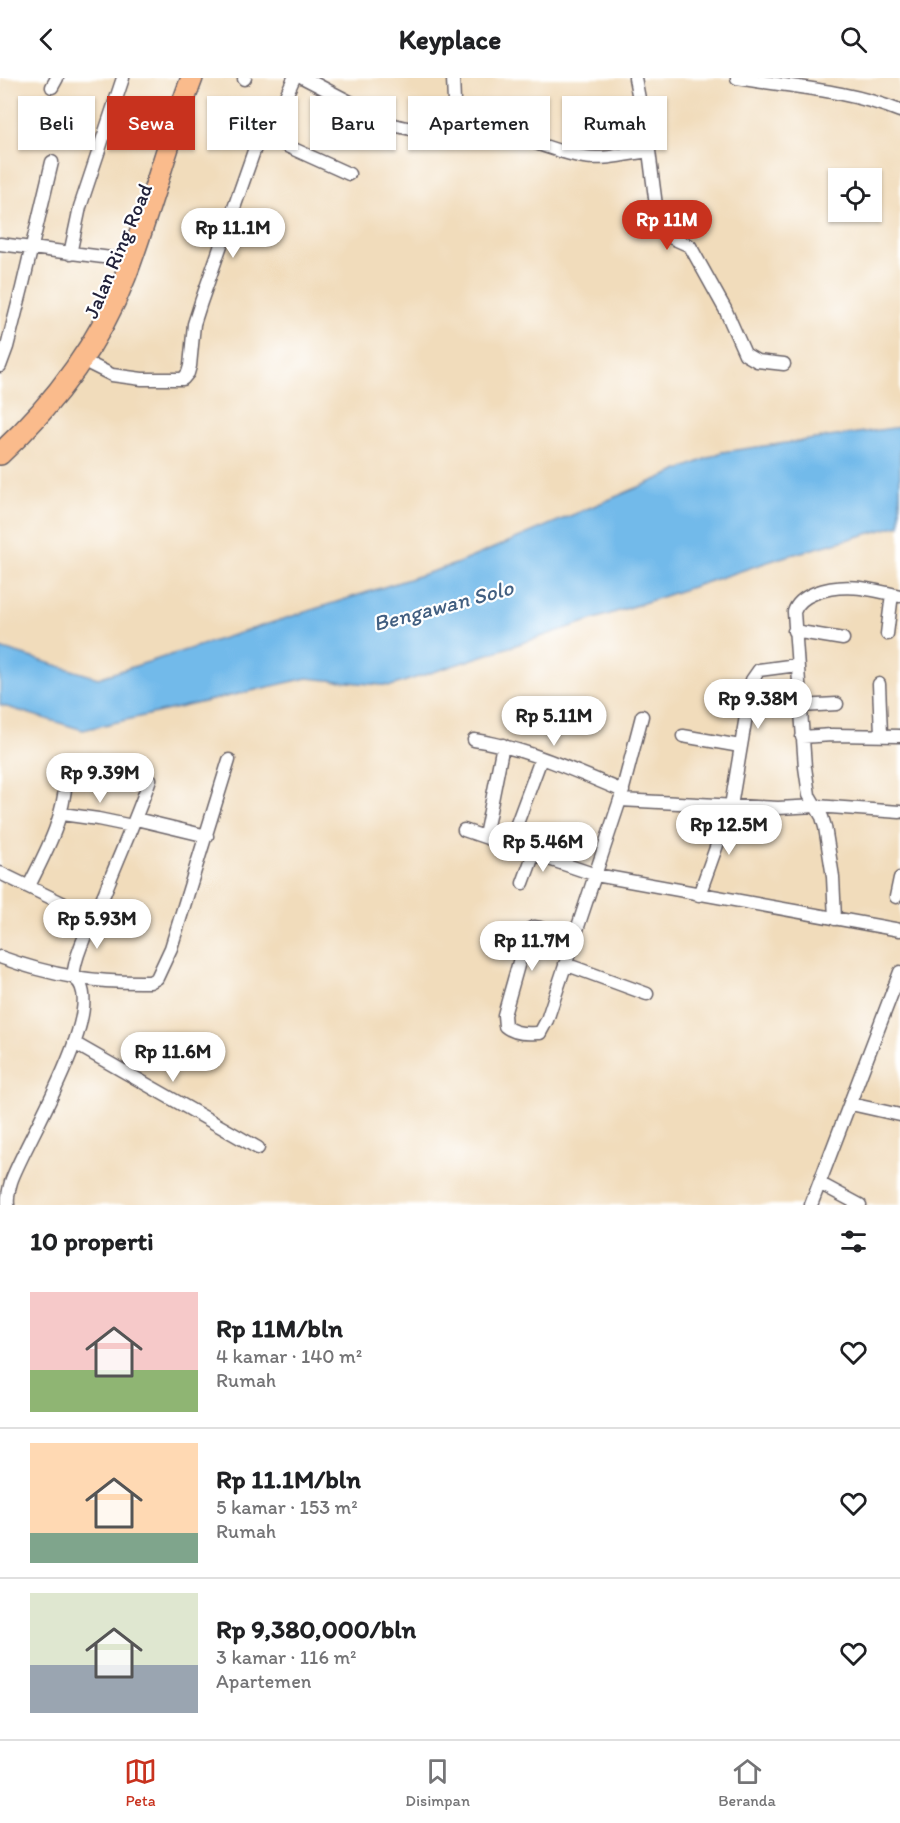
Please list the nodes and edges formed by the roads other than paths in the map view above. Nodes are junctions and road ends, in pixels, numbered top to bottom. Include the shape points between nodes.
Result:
1 (123, 78) edge
2 (180, 78) edge
3 (192, 78) edge
4 (294, 78) edge
5 (304, 78) edge
6 (453, 78) edge
7 (635, 78) edge
8 (736, 78) edge
9 (286, 96) edge
10 (454, 96) edge
11 (638, 96) edge
12 (900, 111) edge
13 (408, 128) edge
14 (254, 150) edge
15 (296, 150) edge
16 (563, 150) edge
17 (649, 150) joint
18 (52, 162) dead end
19 (349, 174) dead end
20 (0, 244) edge
21 (32, 247) junction
22 (70, 254) junction
23 (119, 259) junction
24 (82, 360) junction
25 (784, 364) dead end
26 (0, 366) edge
27 (0, 435) edge
28 (0, 454) edge
29 (896, 595) edge
30 (794, 631) junction
31 (887, 634) dead end
32 (843, 639) dead end
33 (797, 665) junction
34 (879, 684) dead end
35 (837, 704) dead end
36 (800, 706) junction
37 (642, 716) dead end
38 (882, 735) junction
39 (683, 736) dead end
40 (900, 736) edge
41 (802, 737) junction
42 (474, 740) dead end
43 (503, 745) junction
44 (740, 746) junction
45 (541, 759) junction
46 (229, 760) dead end
47 (150, 779) dead end
48 (66, 780) dead end
49 (622, 796) junction
50 (731, 806) junction
51 (816, 806) junction
52 (900, 812) edge
53 (62, 814) junction
54 (134, 822) junction
55 (464, 830) dead end
56 (207, 836) junction
57 (485, 836) junction
58 (509, 845) junction
59 (534, 853) junction
60 (0, 873) edge
61 (596, 875) junction
62 (900, 878) edge
63 (523, 883) dead end
64 (29, 885) junction
65 (699, 895) junction
66 (896, 897) dead end
67 (93, 918) junction
68 (836, 919) junction
69 (900, 930) edge
70 (572, 941) junction
71 (0, 957) edge
72 (565, 964) junction
73 (900, 972) edge
74 (74, 978) junction
75 (897, 988) edge
76 (647, 994) dead end
77 (74, 1043) junction
78 (851, 1104) junction
79 (900, 1115) edge
80 (258, 1149) dead end
81 (821, 1184) junction
82 (8, 1205) edge
83 (812, 1205) edge
84 (860, 1205) edge

1 - 22 street via 80,207
2 - 23 highway, Jalan Ring Road
3 - 24 highway, Jalan Ring Road via 124,278
4 - 9 street
5 - 13 street via 394,125
6 - 10 street
7 - 11 street
8 - 12 street via 860,98
14 - 24 street via 194,324 188,373 183,379 141,379 112,375
15 - 19 street
16 - 17 street via 602,158
17 - 25 street via 658,229 690,246 698,257 745,354 757,361
18 - 21 street
20 - 21 street
21 - 22 street
21 - 26 street
22 - 23 street
23 - 27 highway, Jalan Ring Road via 65,361 33,403
24 - 28 highway, Jalan Ring Road via 49,405
29 - 30 street via 847,586 830,587 795,607
29 - 31 street
30 - 32 street
30 - 33 street
33 - 36 street
33 - 44 street via 764,668 756,673
34 - 38 street
35 - 36 street
36 - 41 street
37 - 49 street
38 - 40 street
38 - 41 street
39 - 44 street
41 - 51 street via 809,795
42 - 43 street
43 - 45 street
43 - 57 street
44 - 50 street
45 - 49 street
45 - 58 street
46 - 56 street
47 - 54 street
48 - 53 street
49 - 50 street
49 - 61 street
50 - 51 street
50 - 65 street
51 - 52 street
51 - 68 street via 825,826 831,858
53 - 54 street
53 - 64 street
54 - 56 street
54 - 67 street
55 - 57 street
56 - 74 street via 171,948 157,978 150,982
57 - 58 street
58 - 59 street
59 - 61 street
59 - 63 street
60 - 64 street
61 - 65 street
61 - 70 street
62 - 66 street
64 - 67 street
65 - 68 street
67 - 74 street
68 - 69 street
70 - 72 street
70 - 72 street via 540,928 528,930 504,1015 508,1029 540,1033
71 - 74 street
72 - 76 street
73 - 75 street
74 - 77 street via 80,982 84,996
75 - 78 street
77 - 80 street
77 - 82 street via 11,1180
78 - 79 street
78 - 81 street
81 - 83 street
81 - 84 street

